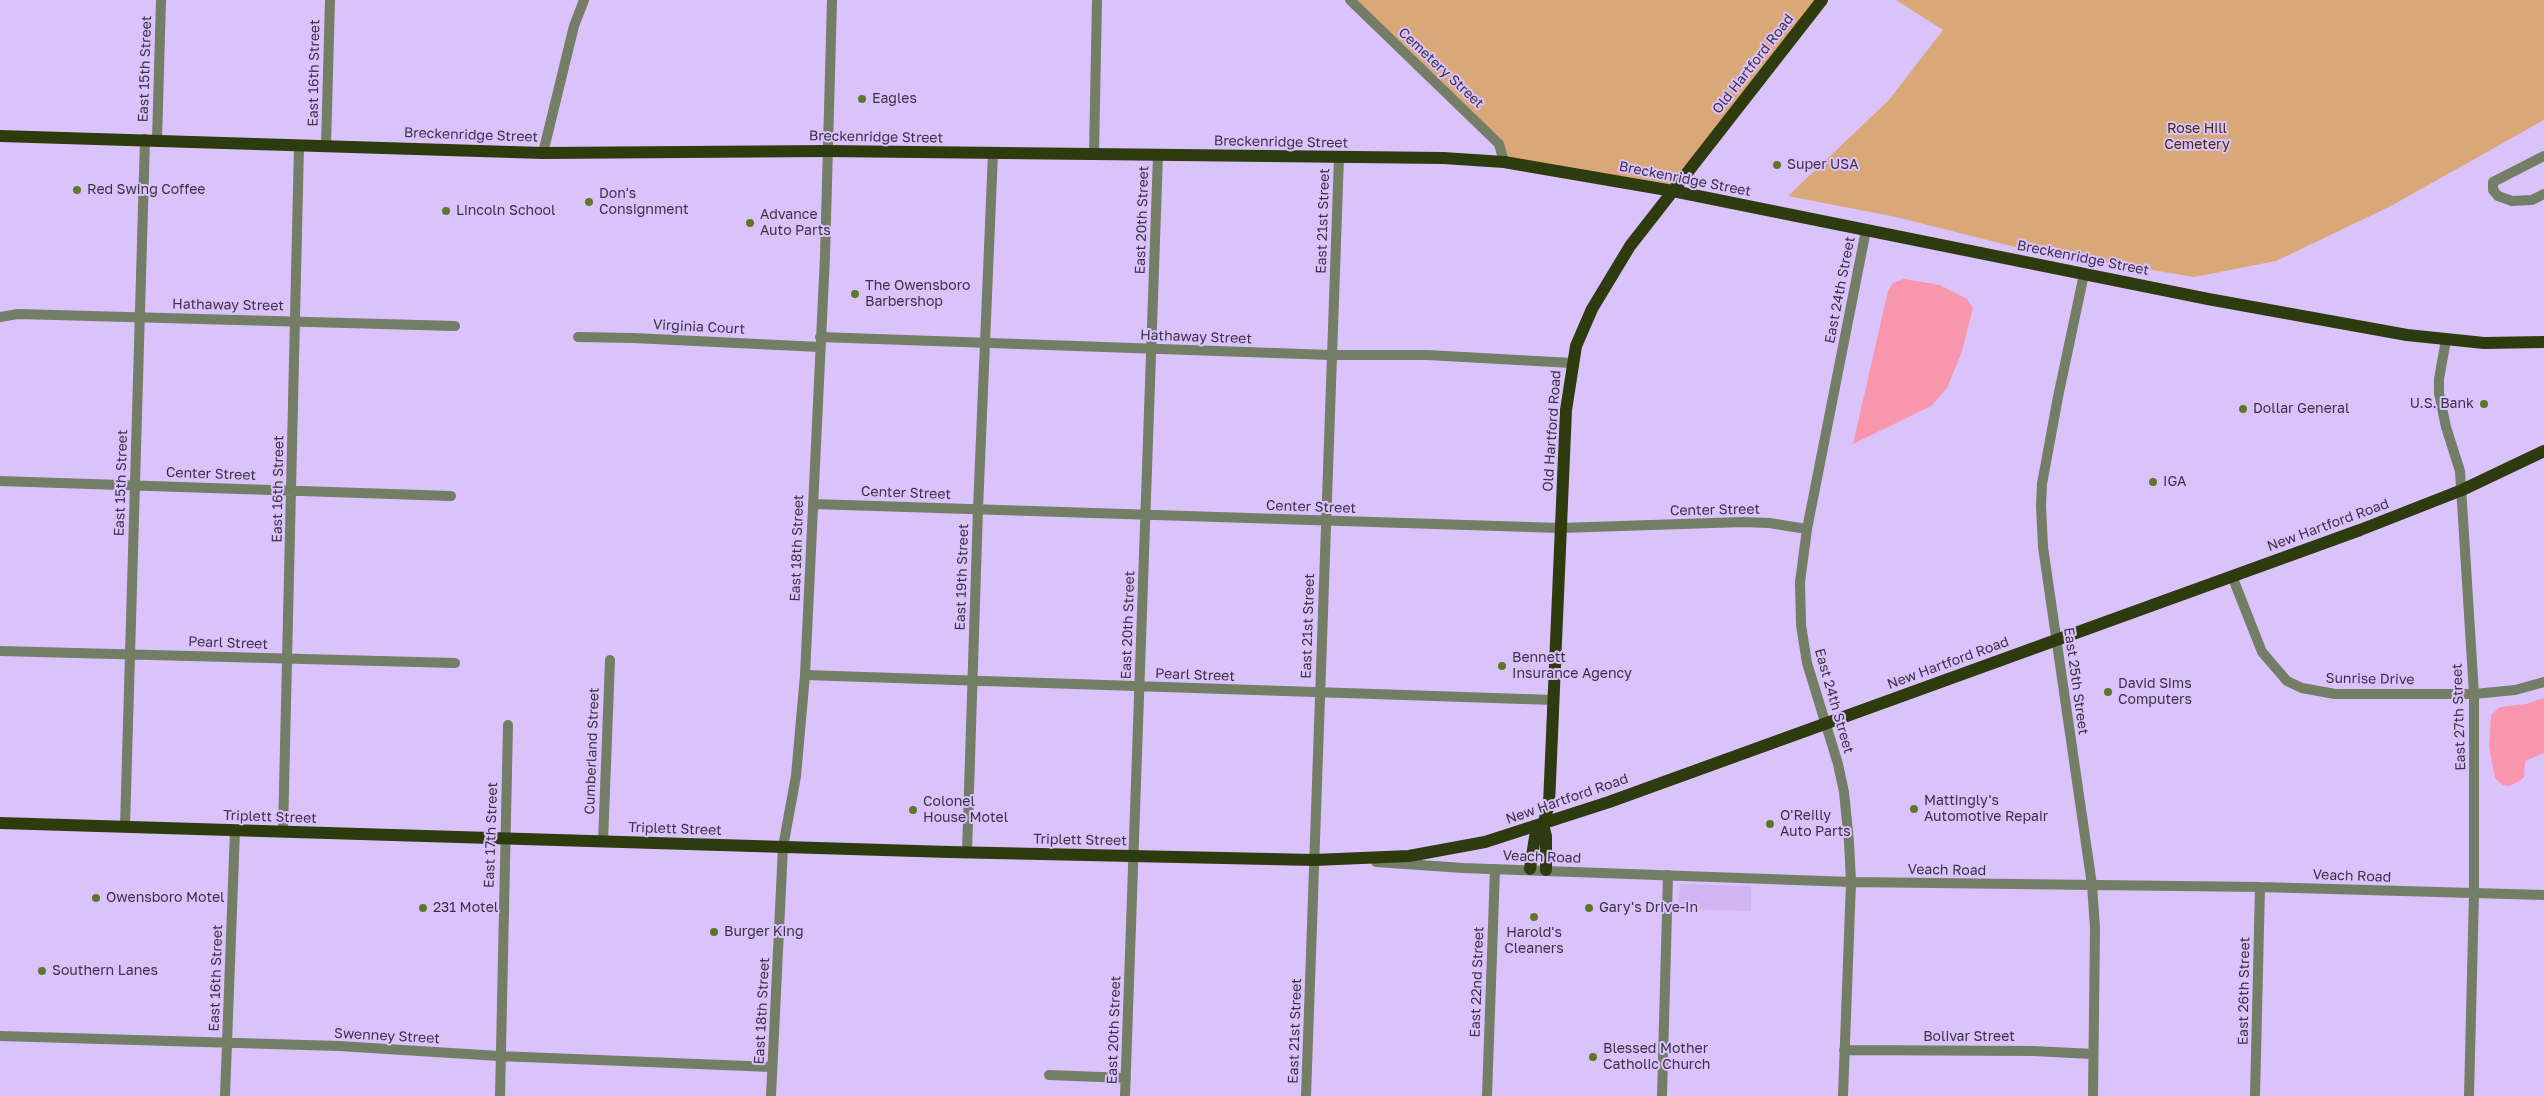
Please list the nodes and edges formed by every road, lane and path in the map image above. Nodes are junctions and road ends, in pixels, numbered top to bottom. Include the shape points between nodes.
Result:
1 (161, 0) edge
2 (330, 0) edge
3 (584, 0) edge
4 (832, 0) edge
5 (1097, 0) edge
6 (1350, 0) edge
7 (1822, 0) edge
8 (0, 136) edge
9 (151, 140) junction
10 (299, 146) junction
11 (326, 146) junction
12 (827, 151) junction
13 (543, 153) junction
14 (993, 153) junction
15 (1094, 154) junction
16 (1158, 155) junction
17 (2544, 156) edge
18 (1339, 157) junction
19 (1504, 162) junction
20 (1673, 191) junction
21 (2544, 194) edge
22 (1866, 230) junction
23 (2084, 274) junction
24 (0, 317) edge
25 (139, 317) junction
26 (296, 321) junction
27 (455, 326) dead end
28 (578, 337) dead end
29 (2446, 340) junction
30 (820, 342) junction
31 (2544, 342) edge
32 (984, 344) junction
33 (1152, 349) junction
34 (1331, 355) junction
35 (1572, 363) junction
36 (2544, 452) edge
37 (0, 480) edge
38 (134, 485) junction
39 (292, 490) junction
40 (2462, 490) junction
41 (451, 496) dead end
42 (813, 504) junction
43 (978, 509) junction
44 (1145, 514) junction
45 (1326, 522) junction
46 (1560, 528) junction
47 (1807, 529) junction
48 (2232, 576) junction
49 (2056, 639) junction
50 (0, 651) edge
51 (130, 654) junction
52 (288, 658) junction
53 (610, 660) dead end
54 (455, 663) dead end
55 (805, 675) junction
56 (973, 681) junction
57 (2544, 682) edge
58 (1139, 687) junction
59 (1320, 693) junction
60 (2474, 694) junction
61 (1554, 700) junction
62 (1826, 723) junction
63 (508, 725) dead end
64 (0, 823) edge
65 (1543, 824) junction
66 (124, 827) junction
67 (235, 830) junction
68 (283, 832) junction
69 (504, 840) junction
70 (603, 842) junction
71 (783, 847) junction
72 (967, 852) junction
73 (1133, 856) junction
74 (1314, 860) junction
75 (1350, 860) junction
76 (1495, 869) junction
77 (1530, 869) junction
78 (1546, 870) junction
79 (1668, 875) junction
80 (1851, 882) junction
81 (2092, 885) junction
82 (2260, 888) junction
83 (2474, 893) junction
84 (2544, 895) edge
85 (0, 1036) edge
86 (227, 1044) junction
87 (1844, 1050) junction
88 (2093, 1054) junction
89 (499, 1056) junction
90 (772, 1067) junction
91 (1049, 1075) dead end
92 (1126, 1078) junction
93 (225, 1096) edge
94 (500, 1096) edge
95 (771, 1096) edge
96 (1125, 1096) edge
97 (1306, 1096) edge
98 (1487, 1096) edge
99 (1662, 1096) edge
100 (1844, 1096) edge
101 (2093, 1096) edge
102 (2255, 1096) edge
103 (2469, 1096) edge

1 - 9 street, East 15th Street
2 - 11 street, East 16th Street
3 - 13 street via 574,26
4 - 12 street, East 18th Street
5 - 15 street
6 - 19 street, Cemetery Street via 1499,144
7 - 20 main road, Old Hartford Road
8 - 9 main road, Breckenridge Street
9 - 10 main road, Breckenridge Street
9 - 25 street, East 15th Street
10 - 11 main road, Breckenridge Street
10 - 26 street, East 16th Street
11 - 13 main road, Breckenridge Street
12 - 13 main road, Breckenridge Street
12 - 14 main road, Breckenridge Street
12 - 30 street, East 18th Street
14 - 15 main road, Breckenridge Street
14 - 32 street, East 19th Street
15 - 16 main road, Breckenridge Street
16 - 18 main road, Breckenridge Street
16 - 33 street, East 20th Street
17 - 21 street via 2493,182 2493,190 2498,196 2512,201 2532,200
18 - 19 main road, Breckenridge Street
18 - 34 street, East 21st Street
19 - 20 main road, Breckenridge Street
20 - 22 main road, Breckenridge Street
20 - 35 main road, Old Hartford Road via 1613,272 1586,321
22 - 23 main road, Breckenridge Street
22 - 47 street, East 24th Street
23 - 29 main road, Breckenridge Street
23 - 49 street, East 25th Street via 2042,484 2043,547
24 - 25 street, Hathaway Street via 18,314
25 - 26 street, Hathaway Street
25 - 38 street, East 15th Street
26 - 27 street, Hathaway Street
26 - 39 street, East 16th Street
28 - 30 street, Virginia Court
29 - 31 main road, Breckenridge Street
29 - 40 street, East 27th Street via 2439,393
30 - 32 street, Hathaway Street
30 - 42 street, East 18th Street
32 - 33 street, Hathaway Street
32 - 43 street, East 19th Street
33 - 34 street, Hathaway Street
33 - 44 street, East 20th Street
34 - 35 street, Hathaway Street
34 - 45 street, East 21st Street
35 - 46 main road, Old Hartford Road via 1566,410
36 - 40 main road, New Hartford Road
37 - 38 street, Center Street
38 - 39 street, Center Street
38 - 51 street, East 15th Street
39 - 41 street, Center Street
39 - 52 street, East 16th Street
40 - 48 main road, New Hartford Road
40 - 60 street, East 27th Street via 2464,570
42 - 43 street, Center Street
42 - 55 street, East 18th Street
43 - 44 street, Center Street
43 - 56 street, East 19th Street
44 - 45 street, Center Street
44 - 58 street, East 20th Street
45 - 46 street, Center Street
45 - 59 street, East 21st Street
46 - 47 street, Center Street via 1743,522
46 - 61 main road, Old Hartford Road
47 - 62 street, East 24th Street via 1800,582 1801,625 1807,663
48 - 49 main road, New Hartford Road
48 - 60 street, Sunrise Drive via 2262,652 2287,681 2318,692 2335,694
49 - 62 main road, New Hartford Road
49 - 81 street, East 25th Street
50 - 51 street, Pearl Street
51 - 52 street, Pearl Street
51 - 66 street, East 15th Street
52 - 54 street, Pearl Street
52 - 68 street, East 16th Street
53 - 70 street, Cumberland Street
55 - 56 street, Pearl Street
55 - 71 street, East 18th Street via 796,776
56 - 58 street, Pearl Street
56 - 72 street, East 19th Street
57 - 60 street, Sunrise Drive via 2516,690
58 - 59 street, Pearl Street
58 - 73 street, East 20th Street
59 - 61 street, Pearl Street
59 - 74 street, East 21st Street
60 - 83 street, East 27th Street
61 - 65 main road, Old Hartford Road via 1549,804
62 - 65 main road, New Hartford Road
62 - 80 street, East 24th Street via 1844,792
63 - 69 street, East 17th Street
64 - 66 main road, Triplett Street
65 - 75 main road, New Hartford Road via 1486,842 1434,852
65 - 77 main road via 1535,837
65 - 78 main road
66 - 67 main road, Triplett Street
67 - 68 main road, Triplett Street
67 - 86 street, East 16th Street
68 - 69 main road, Triplett Street
69 - 70 main road, Triplett Street
69 - 89 street, East 17th Street
70 - 71 main road, Triplett Street
71 - 72 main road, Triplett Street
71 - 90 street, East 18th Street
72 - 73 main road, Triplett Street
73 - 74 main road, Triplett Street
73 - 92 street, East 20th Street
74 - 75 main road, Triplett Street
74 - 97 street, East 21st Street
75 - 76 street, Veach Road
76 - 77 street, Veach Road
76 - 98 street, East 22nd Street
77 - 78 street, Veach Road
78 - 79 street, Veach Road
79 - 80 street, Veach Road
79 - 99 street
80 - 81 street, Veach Road
80 - 87 street, East 24th Street
81 - 82 street, Veach Road
81 - 88 street, East 25th Street via 2095,928
82 - 83 street, Veach Road
82 - 102 street, East 26th Street
83 - 84 street, Veach Road
83 - 103 street, East 27th Street
85 - 86 street, Swenney Street
86 - 89 street, Swenney Street via 339,1046
86 - 93 street, East 16th Street
87 - 88 street, Bolivar Street via 2033,1050
87 - 100 street, East 24th Street
88 - 101 street, East 25th Street
89 - 90 street, Swenney Street
89 - 94 street, East 17th Street
90 - 95 street, East 18th Street
91 - 92 street
92 - 96 street, East 20th Street

